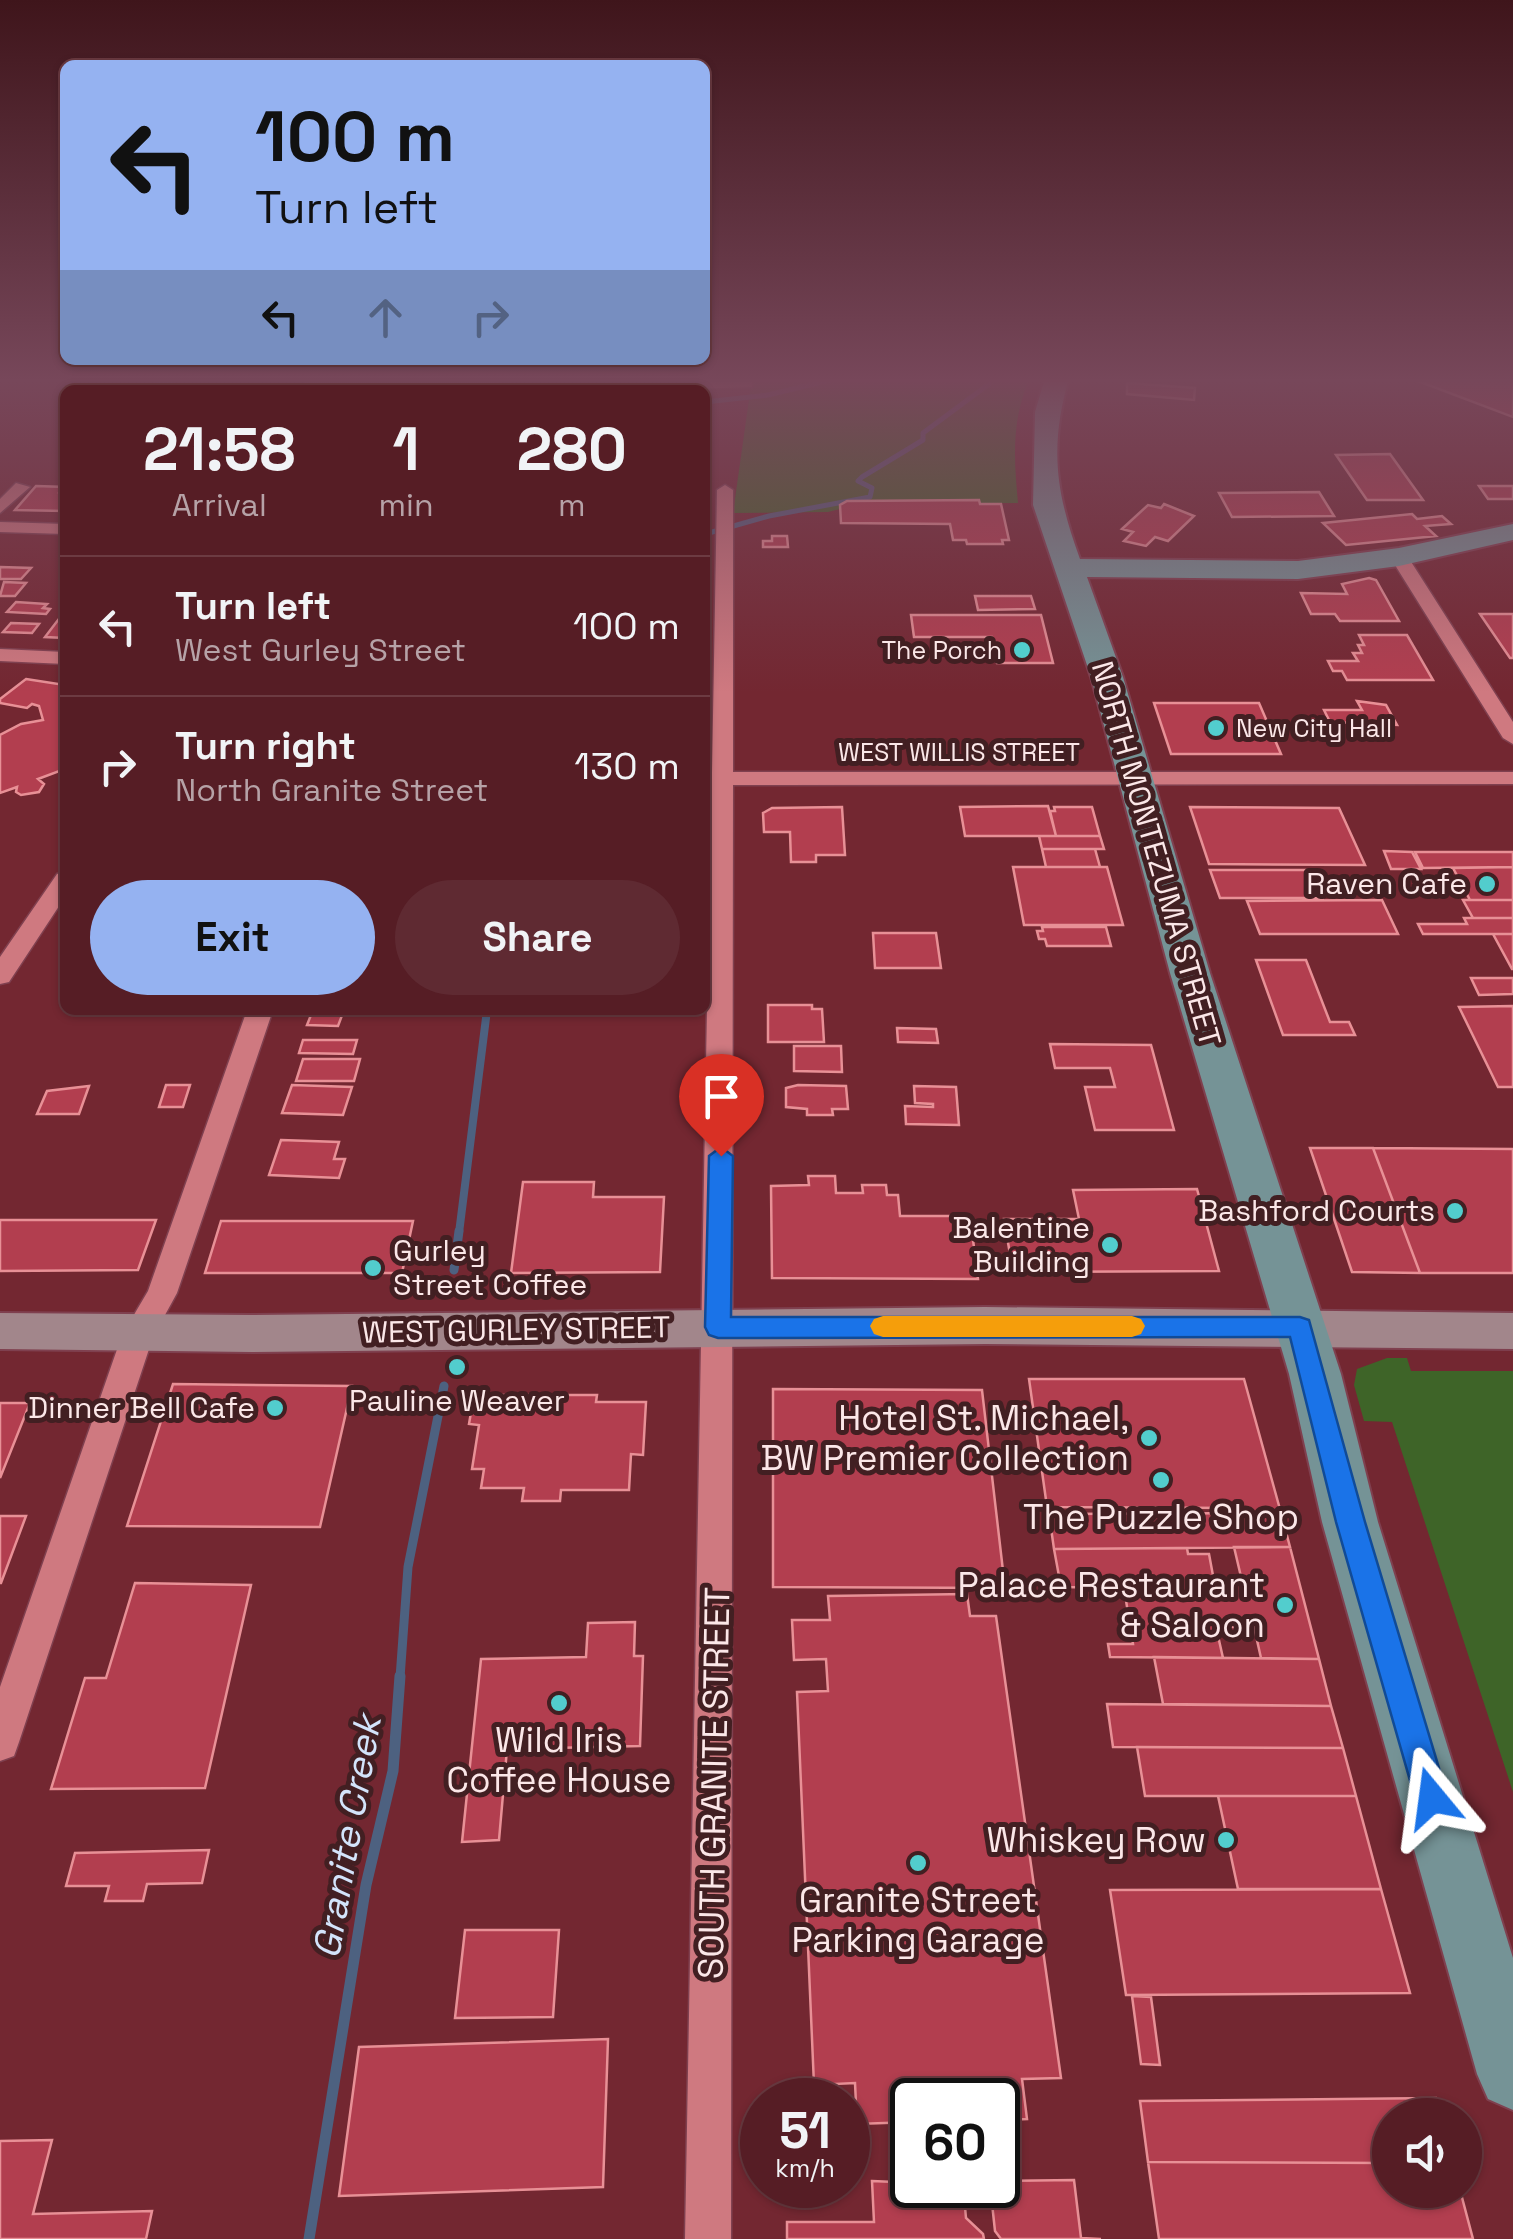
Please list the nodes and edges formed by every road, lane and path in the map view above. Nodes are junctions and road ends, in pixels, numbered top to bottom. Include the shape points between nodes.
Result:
1 (1045, 482) edge
2 (22, 487) dead end
3 (725, 490) dead end
4 (0, 508) edge
5 (0, 527) edge
6 (60, 529) edge
7 (1513, 532) edge
8 (1399, 558) junction
9 (1068, 568) junction
10 (0, 656) edge
11 (60, 658) edge
12 (1513, 738) edge
13 (1513, 778) edge
14 (714, 779) edge
15 (1136, 779) junction
16 (60, 886) edge
17 (0, 976) edge
18 (258, 1015) edge
19 (718, 1327) junction
20 (1300, 1327) junction
21 (0, 1331) edge
22 (1513, 1332) edge
23 (138, 1335) junction
24 (0, 1742) edge
25 (1513, 2074) edge
26 (708, 2239) edge

1 - 9 main road, NORTH MONTEZUMA STREET
2 - 4 street
3 - 14 street, SOUTH GRANITE STREET
5 - 6 street
7 - 8 main road
8 - 9 main road via 1298,570
8 - 12 street
9 - 15 main road, NORTH MONTEZUMA STREET
10 - 11 street
13 - 15 street, WEST WILLIS STREET
14 - 15 street, WEST WILLIS STREET
14 - 19 street, SOUTH GRANITE STREET
15 - 20 main road, NORTH MONTEZUMA STREET
16 - 17 street
18 - 23 street via 162,1293
19 - 20 main road, WEST GURLEY STREET
19 - 23 main road, WEST GURLEY STREET
19 - 26 street, SOUTH GRANITE STREET
20 - 22 main road, WEST GURLEY STREET
20 - 25 main road, NORTH MONTEZUMA STREET
21 - 23 main road, WEST GURLEY STREET
23 - 24 street

